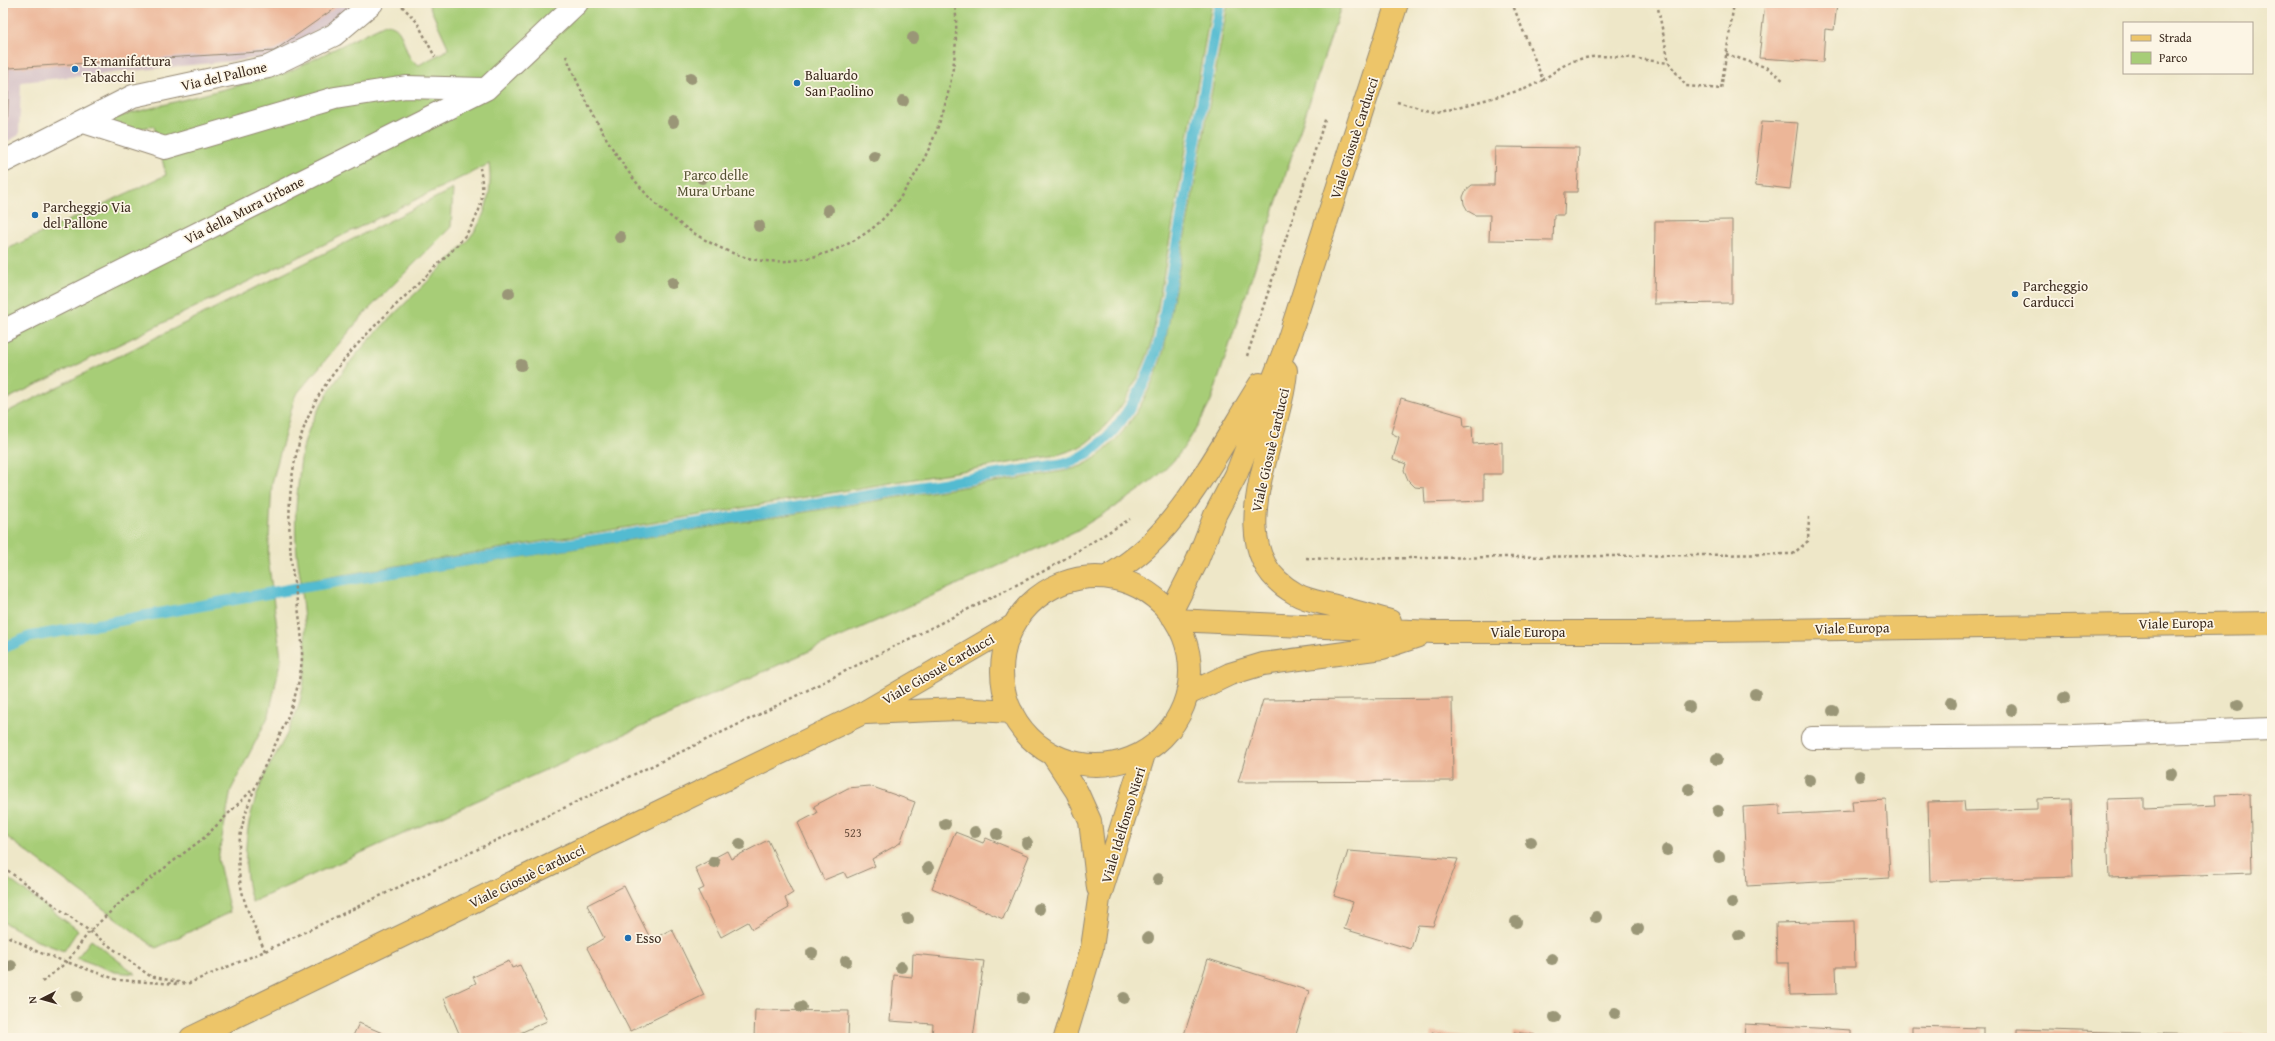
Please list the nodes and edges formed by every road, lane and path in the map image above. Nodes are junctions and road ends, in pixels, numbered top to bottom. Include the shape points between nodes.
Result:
1 (372, 3) edge
2 (399, 3) edge
3 (507, 3) edge
4 (561, 3) edge
5 (577, 3) edge
6 (955, 3) edge
7 (1397, 3) edge
8 (1512, 3) edge
9 (1657, 3) edge
10 (1734, 3) edge
11 (513, 5) dead end
12 (554, 26) junction
13 (1726, 54) junction
14 (435, 57) dead end
15 (1669, 63) junction
16 (1543, 80) junction
17 (1784, 81) dead end
18 (486, 89) junction
19 (1368, 94) junction
20 (1327, 115) dead end
21 (84, 122) junction
22 (3, 162) edge
23 (480, 168) dead end
24 (3, 331) edge
25 (1288, 340) junction
26 (1245, 361) dead end
27 (1134, 517) dead end
28 (1809, 517) dead end
29 (1306, 558) dead end
30 (1107, 577) junction
31 (1172, 617) junction
32 (2272, 623) edge
33 (1014, 626) junction
34 (1433, 632) junction
35 (1188, 694) junction
36 (1012, 712) junction
37 (863, 713) junction
38 (2272, 729) edge
39 (1812, 738) dead end
40 (1146, 751) junction
41 (1052, 754) junction
42 (253, 789) junction
43 (3, 867) edge
44 (1100, 899) junction
45 (89, 932) junction
46 (3, 934) edge
47 (265, 951) junction
48 (67, 962) junction
49 (42, 982) dead end
50 (187, 984) junction
51 (191, 1038) edge
52 (1065, 1038) edge

1 - 21 street, Via del Pallone via 334,35 268,67 133,96
2 - 14 path via 417,22
3 - 11 path
4 - 12 street
5 - 12 street, Via della Mura Urbane
6 - 12 path via 955,53 948,89 938,125 922,163 900,198 875,226 850,243 822,255 796,260 765,261 739,255 707,241 675,222 648,196 611,148 575,77
7 - 19 main road, Viale Giosuè Carducci
8 - 16 path
9 - 15 path
10 - 13 path
12 - 18 street, Via della Mura Urbane
13 - 15 path via 1721,89 1686,86
13 - 17 path via 1768,68
15 - 16 path via 1600,56 1580,59 1560,68
16 - 19 path via 1525,89 1437,113
18 - 21 street via 406,87 334,98 165,148
18 - 24 street, Via della Mura Urbane
19 - 25 main road, Viale Giosuè Carducci
20 - 26 path
21 - 22 street, Via del Pallone
23 - 42 path via 481,203 464,236 349,354 313,408 296,452 288,515 302,658 294,698
25 - 30 main road, Viale Giosuè Carducci via 1186,500 1147,547
25 - 31 main road, Viale Giosuè Carducci via 1236,475 1215,515
25 - 34 main road, Viale Giosuè Carducci via 1286,378 1277,423 1257,494 1256,540 1262,559 1279,583 1296,595
27 - 47 path via 1048,569 765,712
28 - 29 path via 1808,541 1793,554 1326,560
30 - 31 main road via 1126,581 1142,589 1158,600
30 - 33 main road via 1080,578 1053,587 1030,603
31 - 34 main road, Viale Europa
31 - 35 main road via 1186,645 1189,662
32 - 34 main road, Viale Europa via 2196,622 1637,632
33 - 36 main road via 1005,646 1002,668 1004,690
33 - 37 main road, Viale Giosuè Carducci
34 - 35 main road, Viale Europa via 1382,648 1263,664 1230,674
35 - 40 main road via 1176,720 1162,738
36 - 37 main road, Viale Giosuè Carducci via 958,709
36 - 41 main road via 1024,731
37 - 51 main road, Viale Giosuè Carducci
38 - 39 street via 2072,736
40 - 41 main road via 1125,760 1103,765 1081,764
40 - 44 main road, Viale Idelfonso Nieri
41 - 44 main road, Viale Idelfonso Nieri via 1077,792 1090,821
42 - 45 path via 205,837 124,899
42 - 47 path via 245,808 241,829 240,881 244,899
43 - 45 path
44 - 52 main road, Viale Idelfonso Nieri via 1092,948
45 - 48 path
45 - 50 path via 150,976
46 - 48 path via 38,952
47 - 50 path
48 - 49 path
48 - 50 path via 118,980

